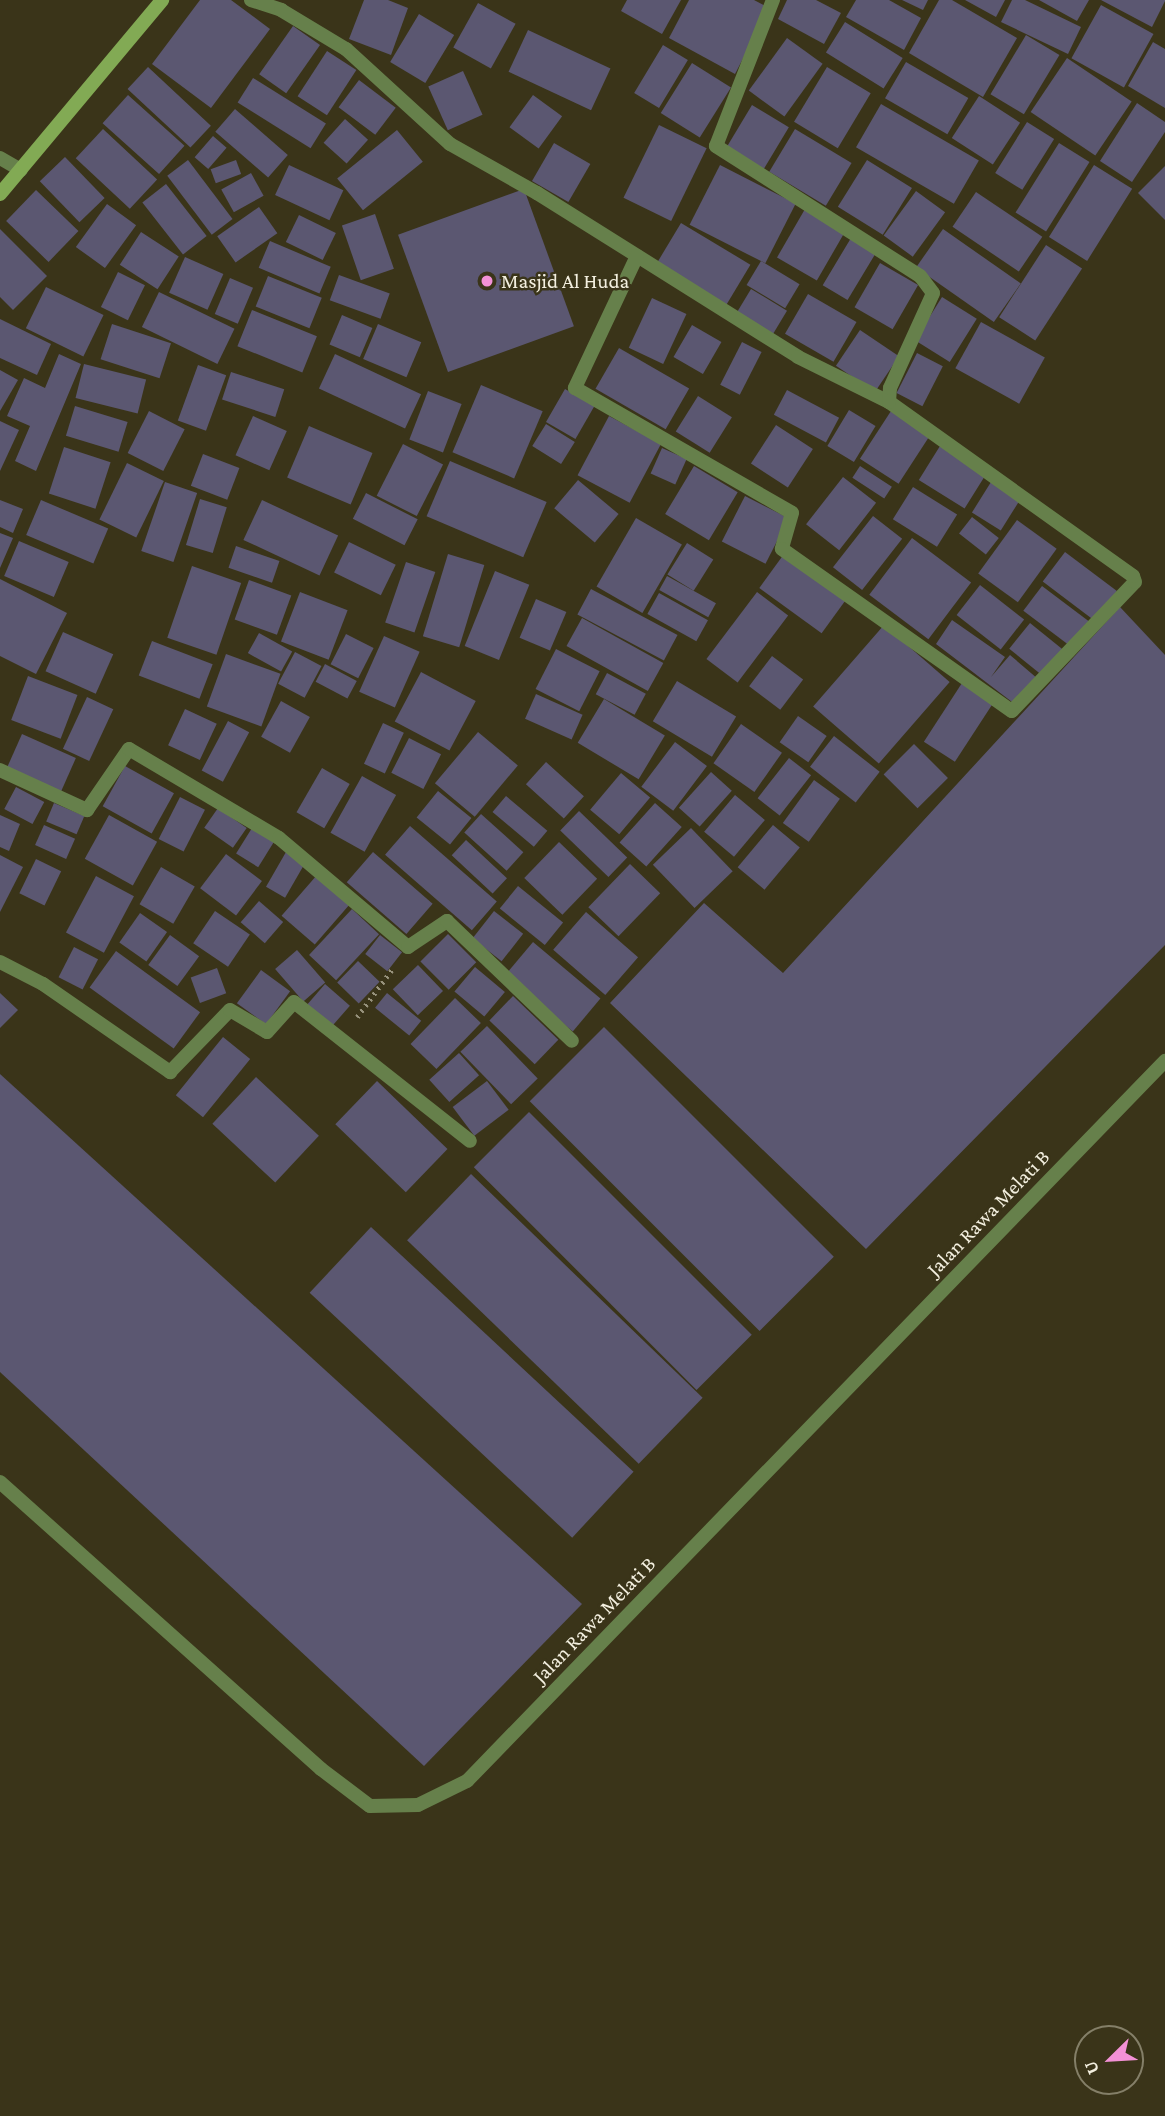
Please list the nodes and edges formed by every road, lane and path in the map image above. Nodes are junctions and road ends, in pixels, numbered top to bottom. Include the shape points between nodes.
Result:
1 (162, 0) edge
2 (251, 0) edge
3 (773, 0) edge
4 (0, 158) edge
5 (21, 170) junction
6 (0, 194) edge
7 (637, 256) junction
8 (890, 402) junction
9 (0, 770) edge
10 (408, 947) junction
11 (0, 962) edge
12 (341, 1039) junction
13 (572, 1041) dead end
14 (1165, 1061) edge
15 (470, 1141) dead end
16 (0, 1482) edge

1 - 5 main road
2 - 7 street via 281,10 345,49 450,144
3 - 8 street via 716,146 920,276 933,293 890,388
4 - 5 street
5 - 6 main road
7 - 8 street via 798,358
7 - 8 street via 575,388 792,513 782,550 1012,711 1135,579
9 - 10 street via 87,810 129,749 279,838
10 - 12 path
10 - 13 street via 447,921
11 - 12 street via 43,984 170,1072 230,1010 267,1032 294,1002
12 - 15 street
14 - 16 street, Jalan Rawa Melati B via 467,1781 418,1805 370,1806 321,1769

